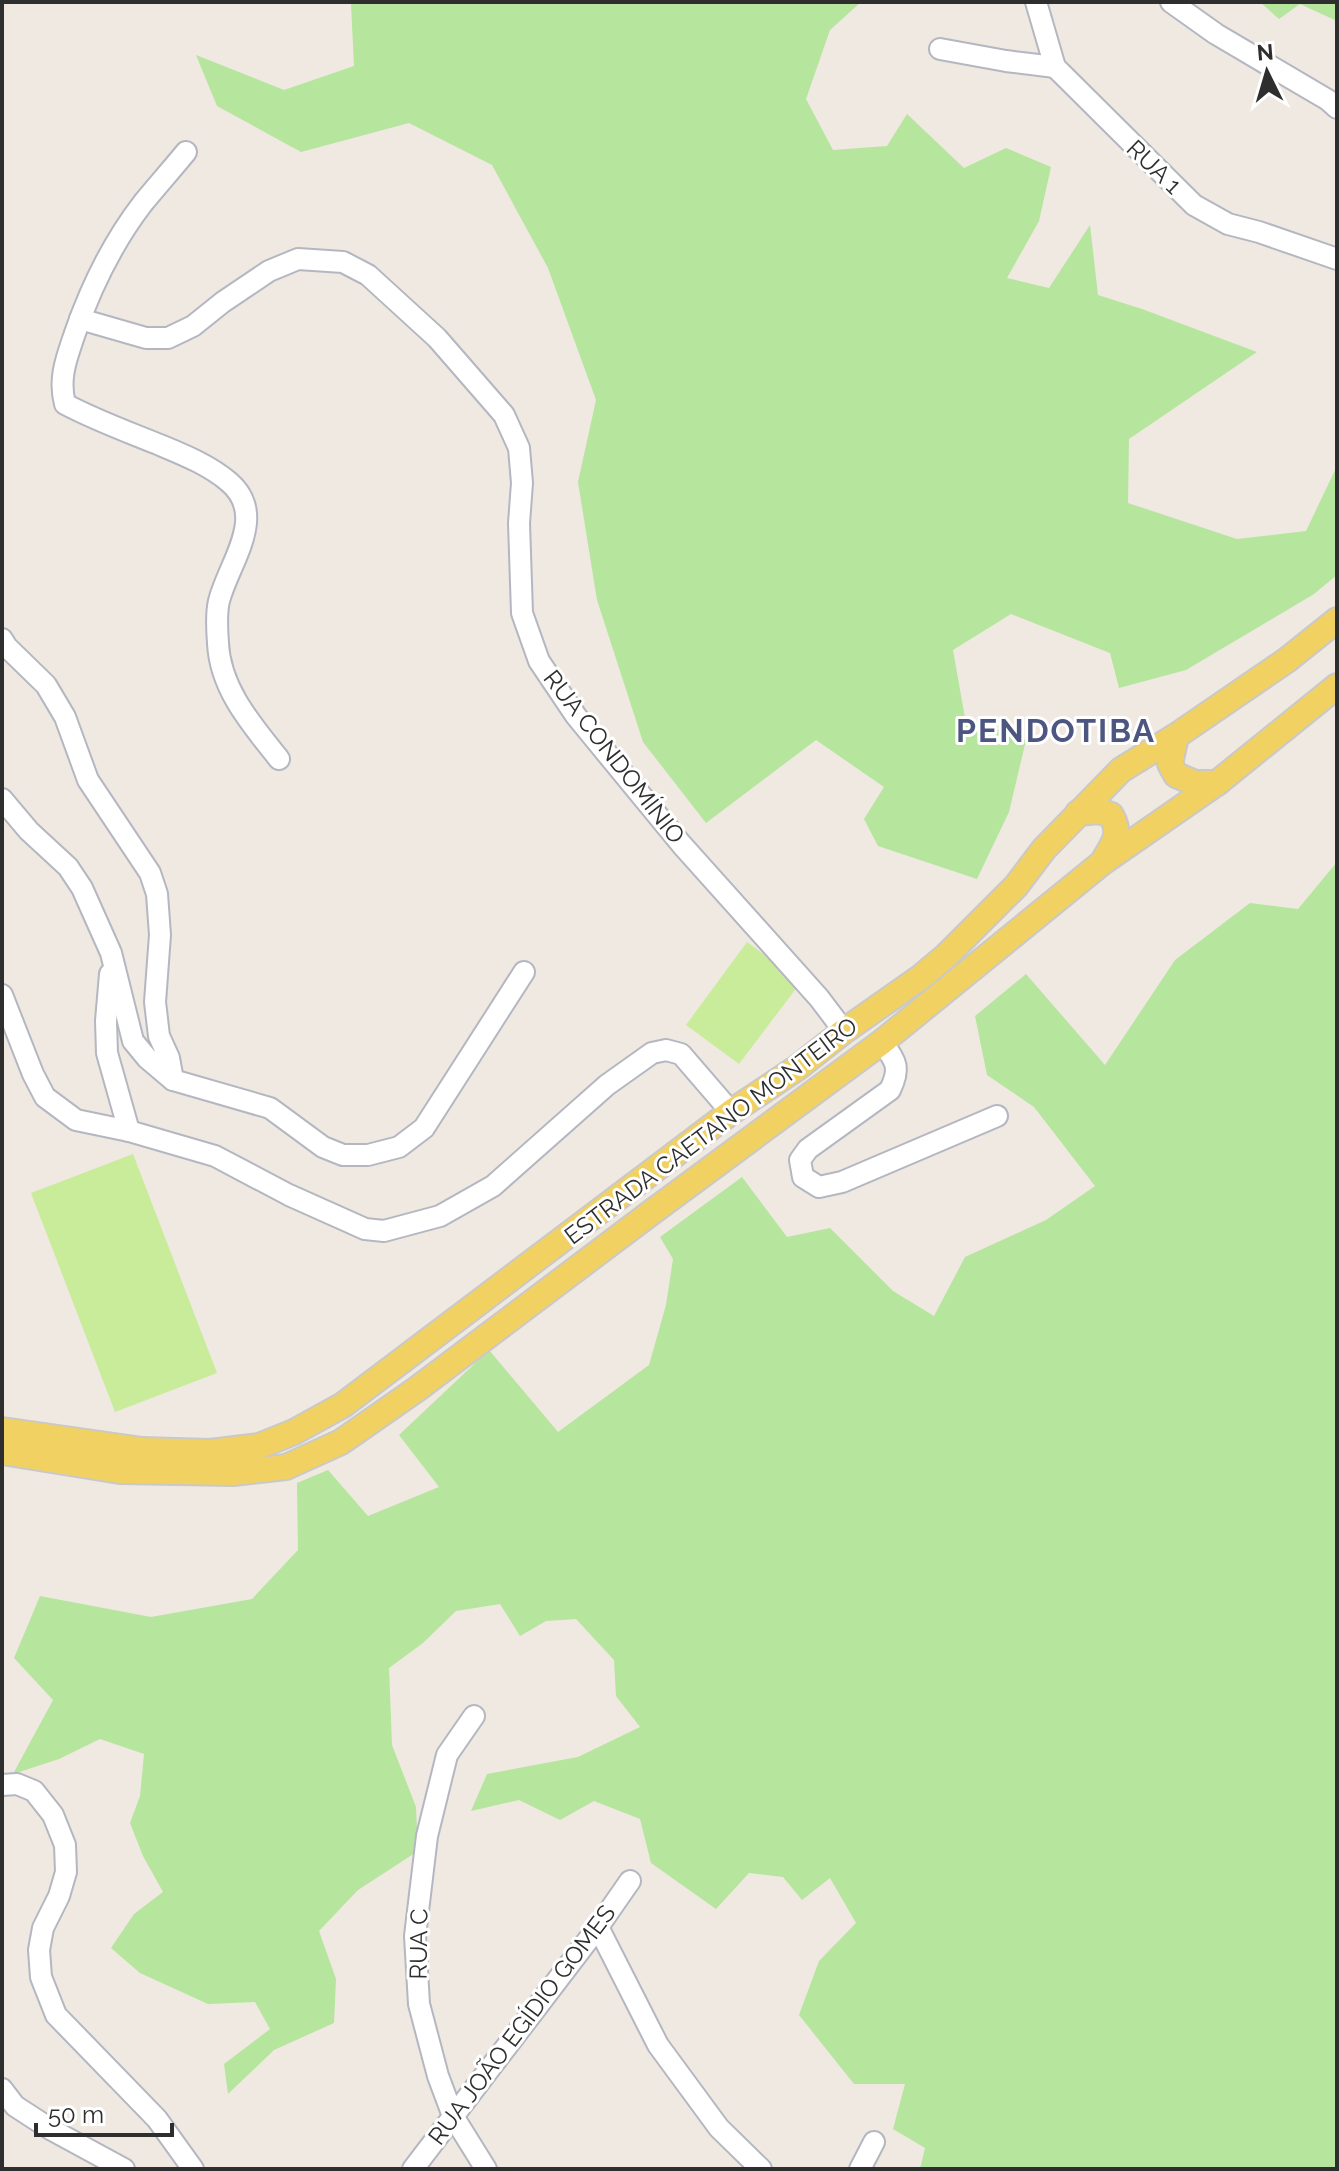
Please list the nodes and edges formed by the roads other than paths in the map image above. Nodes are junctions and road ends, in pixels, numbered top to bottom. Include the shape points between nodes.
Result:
1 (1036, 2) edge
2 (1171, 2) edge
3 (940, 49) dead end
4 (1055, 67) junction
5 (1337, 108) edge
6 (186, 152) dead end
7 (1337, 259) edge
8 (80, 319) junction
9 (1337, 620) edge
10 (2, 639) edge
11 (1337, 686) edge
12 (1176, 736) junction
13 (279, 759) dead end
14 (1217, 783) junction
15 (2, 799) edge
16 (1078, 813) junction
17 (1103, 862) junction
18 (111, 953) junction
19 (524, 972) dead end
20 (2, 995) edge
21 (844, 1031) junction
22 (882, 1042) junction
23 (173, 1080) junction
24 (731, 1112) junction
25 (997, 1116) dead end
26 (129, 1131) junction
27 (2, 1430) edge
28 (2, 1452) edge
29 (474, 1716) dead end
30 (2, 1785) edge
31 (630, 1881) dead end
32 (598, 1927) junction
33 (2, 2089) edge
34 (453, 2116) junction
35 (874, 2142) dead end
36 (124, 2169) edge
37 (193, 2169) edge
38 (413, 2169) edge
39 (486, 2169) edge
40 (761, 2169) edge
41 (860, 2169) edge

1 - 4 street, RUA 1
2 - 5 street
3 - 4 street
4 - 7 street, RUA 1 via 1194,205 1228,224
6 - 8 street via 142,205 101,269
8 - 13 street via 63,368 65,404 197,460 231,483 241,497 246,518 243,543 219,601 218,645 226,684
8 - 21 street, RUA CONDOMÍNIO via 146,338 168,338 269,271 298,259 343,262 368,275 437,338 504,415 519,448 522,613 539,661 585,728
9 - 12 main road, ESTRADA CAETANO MONTEIRO
10 - 23 street via 46,685 65,717 88,780 150,873 160,935 155,1002
11 - 14 main road, ESTRADA CAETANO MONTEIRO
12 - 14 main road via 1170,764 1176,775 1195,783
12 - 16 main road, ESTRADA CAETANO MONTEIRO via 1121,770
14 - 17 main road, ESTRADA CAETANO MONTEIRO
15 - 18 street via 68,867
16 - 17 main road via 1111,815 1117,826
16 - 21 main road, ESTRADA CAETANO MONTEIRO via 946,956
17 - 22 main road, ESTRADA CAETANO MONTEIRO
18 - 23 street via 133,1041
18 - 26 street via 107,1053
19 - 23 street via 424,1128 399,1147 343,1155 323,1147 270,1108
20 - 26 street via 45,1097 76,1120
21 - 24 main road, ESTRADA CAETANO MONTEIRO
22 - 25 street via 896,1062 890,1090 808,1149 800,1160 803,1177 819,1187 842,1182
22 - 28 main road, ESTRADA CAETANO MONTEIRO via 341,1442 286,1467 233,1473 120,1471
24 - 26 street via 681,1054 652,1053 607,1085 493,1186 440,1216 384,1231 336,1217 215,1156
24 - 27 main road, ESTRADA CAETANO MONTEIRO via 343,1405 294,1432 259,1446 210,1452 142,1450
29 - 34 street, RUA C via 447,1755 427,1836 415,1936 419,2004
30 - 37 street via 34,1791 53,1815 65,1845 66,1872 39,1950 41,1977 56,2015 157,2119
31 - 32 street, RUA JOÃO EGÍDIO GOMES
32 - 34 street, RUA JOÃO EGÍDIO GOMES
32 - 40 street via 658,2045 719,2128
33 - 36 street via 15,2106
34 - 38 street, RUA JOÃO EGÍDIO GOMES
34 - 39 street, RUA C
35 - 41 street

